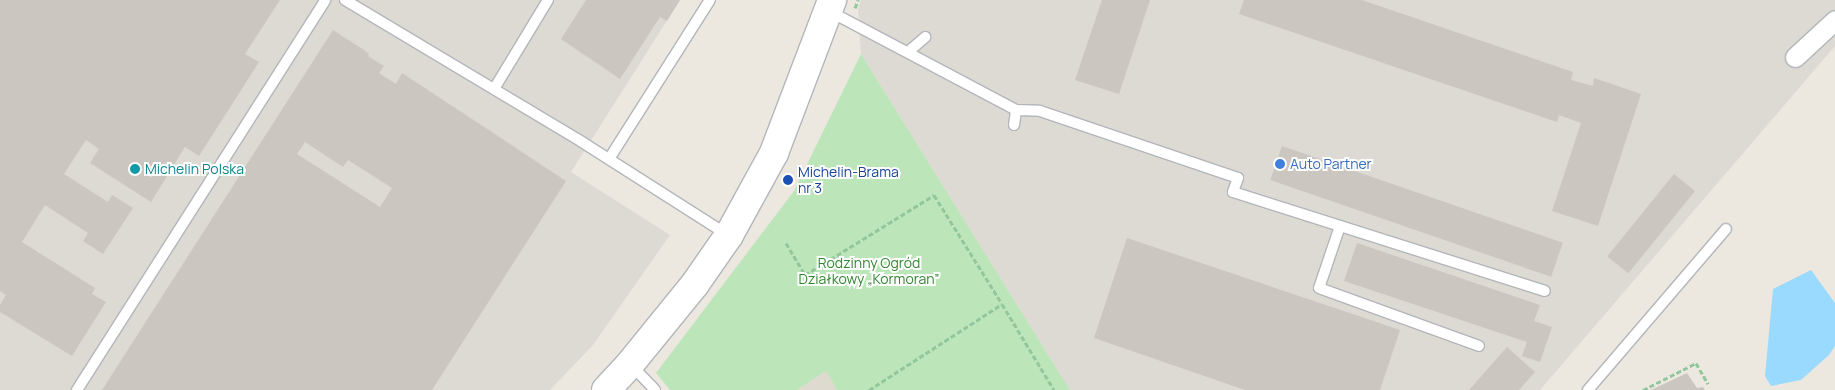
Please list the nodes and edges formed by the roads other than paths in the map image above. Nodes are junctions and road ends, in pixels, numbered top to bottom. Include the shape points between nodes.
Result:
1 (325, 0) edge
2 (345, 0) edge
3 (548, 0) edge
4 (710, 0) edge
5 (839, 6) edge
6 (1835, 20) edge
7 (926, 37) dead end
8 (908, 52) junction
9 (1795, 57) dead end
10 (494, 89) junction
11 (1016, 110) junction
12 (1014, 125) dead end
13 (609, 159) junction
14 (1340, 226) junction
15 (1726, 229) dead end
16 (729, 235) junction
17 (1545, 291) dead end
18 (1479, 346) dead end
19 (630, 364) junction
20 (77, 390) edge
21 (606, 390) edge
22 (655, 390) edge
23 (1588, 390) edge

1 - 20 lane
2 - 10 lane
3 - 10 lane
4 - 13 lane
5 - 8 lane
5 - 16 street via 774,153
6 - 9 street
7 - 8 lane
8 - 11 lane
10 - 13 lane
11 - 12 lane
11 - 14 lane via 1040,111 1238,178 1233,192
13 - 16 lane
14 - 17 lane
14 - 18 lane via 1319,288
15 - 23 lane
16 - 19 street via 695,284
19 - 21 street
19 - 22 lane

